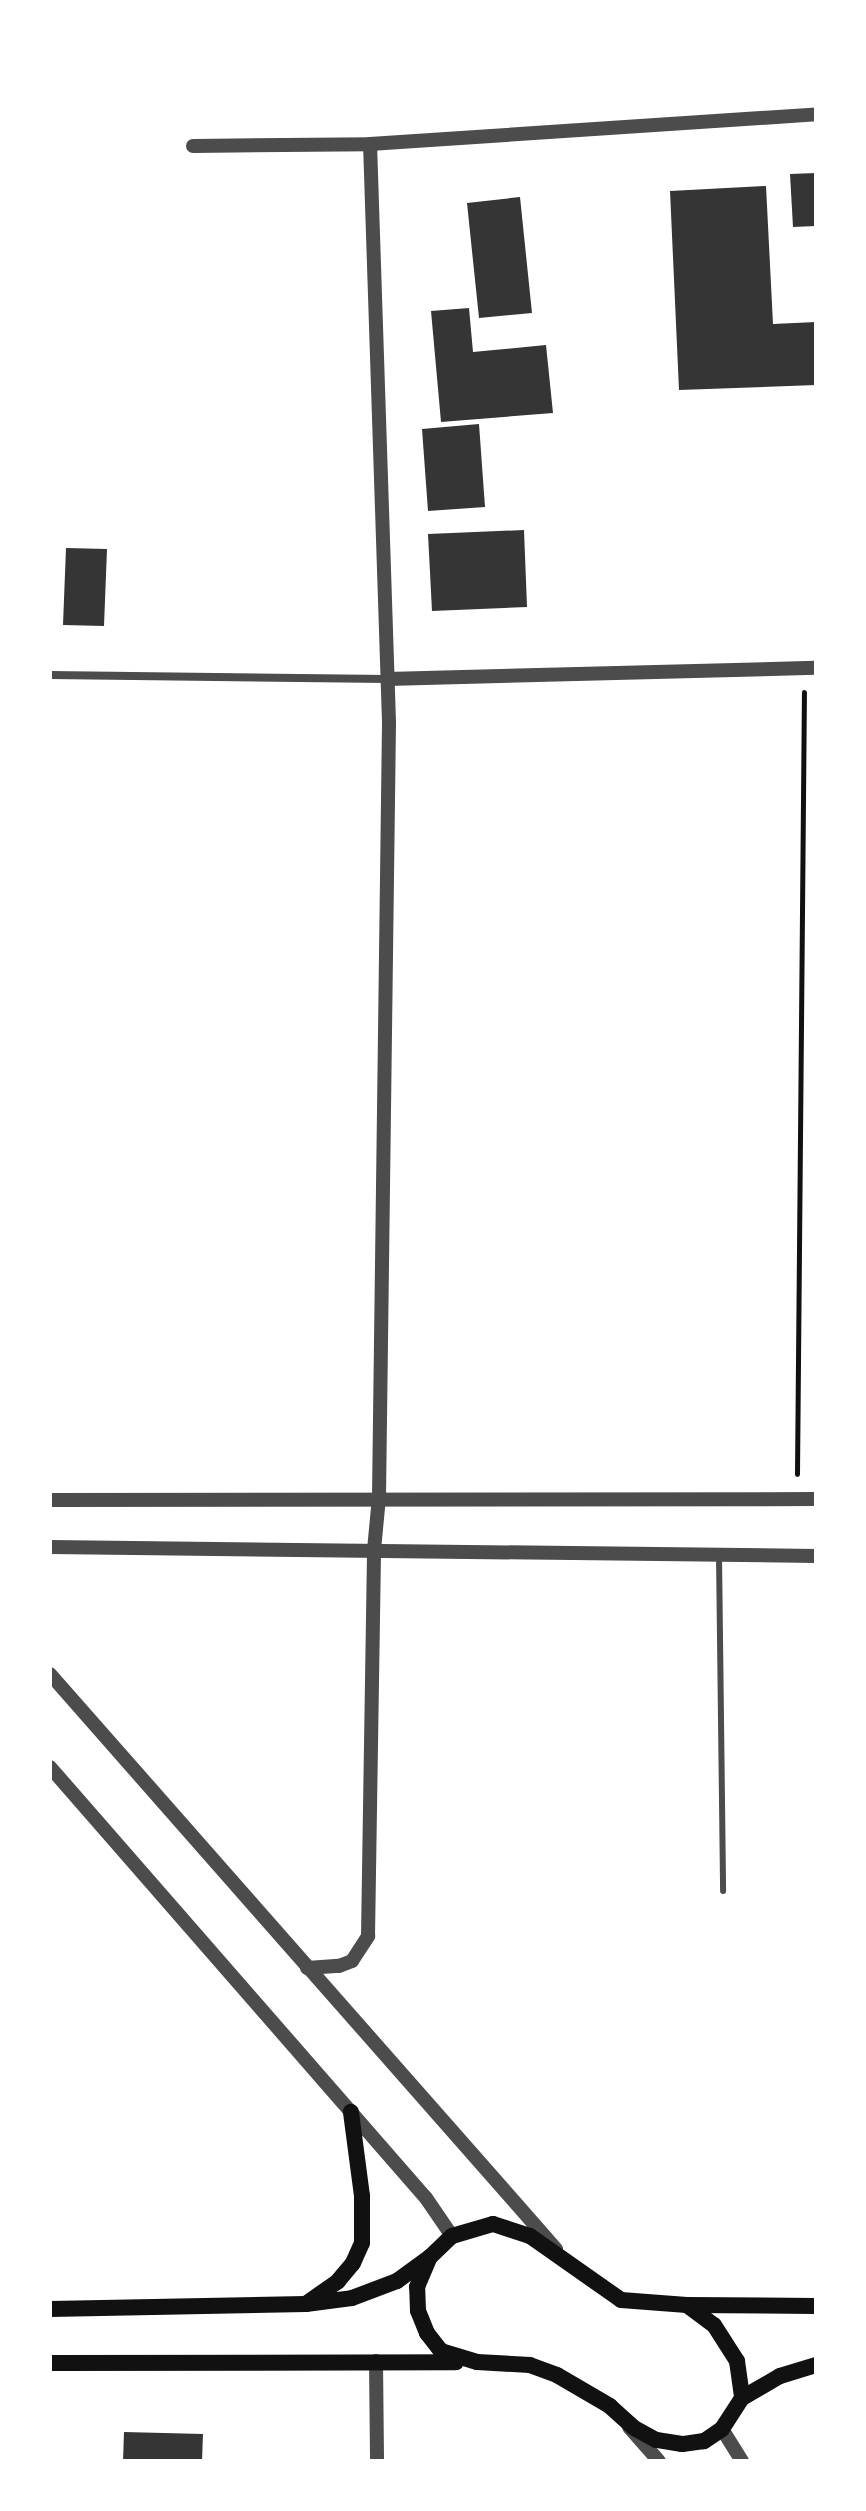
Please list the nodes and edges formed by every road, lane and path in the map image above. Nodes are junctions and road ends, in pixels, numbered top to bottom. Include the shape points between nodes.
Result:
1 (816, 114) edge
2 (370, 144) junction
3 (193, 146) dead end
4 (810, 668) edge
5 (50, 675) edge
6 (387, 679) junction
7 (379, 1497) junction
8 (797, 1499) junction
9 (816, 1499) edge
10 (50, 1500) edge
11 (50, 1547) edge
12 (76, 1547) junction
13 (374, 1550) junction
14 (719, 1555) junction
15 (816, 1556) edge
16 (50, 1557) edge
17 (50, 1674) edge
18 (50, 1767) edge
19 (723, 1891) dead end
20 (307, 1968) junction
21 (351, 2112) junction
22 (452, 2236) junction
23 (430, 2257) junction
24 (566, 2261) junction
25 (306, 2304) junction
26 (687, 2305) junction
27 (816, 2306) edge
28 (50, 2309) edge
29 (376, 2361) junction
30 (477, 2362) junction
31 (50, 2363) edge
32 (816, 2365) edge
33 (742, 2398) junction
34 (610, 2406) junction
35 (722, 2429) junction
36 (377, 2461) edge
37 (659, 2461) edge
38 (742, 2461) edge

1 - 2 street
2 - 3 street
2 - 6 street
4 - 6 street
4 - 8 path
5 - 6 street
6 - 7 street
7 - 8 street
7 - 10 street
7 - 13 street
8 - 9 street
11 - 12 street
12 - 13 street
12 - 16 street
13 - 14 street
13 - 20 street via 368,1936 352,1961
14 - 15 street
14 - 19 lane
17 - 20 street
18 - 21 street
20 - 24 street
21 - 22 street
21 - 25 main road via 362,2243 338,2281
22 - 23 main road
22 - 24 main road via 493,2224 530,2236
23 - 25 main road via 397,2281 352,2298
23 - 30 main road via 417,2287 418,2311 427,2333 441,2351
24 - 26 main road via 621,2300
25 - 28 main road
26 - 27 main road
26 - 33 main road via 714,2325 737,2361
29 - 30 main road
29 - 31 main road
29 - 36 street
30 - 34 main road via 530,2365
32 - 33 main road via 780,2376
33 - 35 main road
34 - 35 main road via 656,2440 704,2441
34 - 37 street
35 - 38 street

